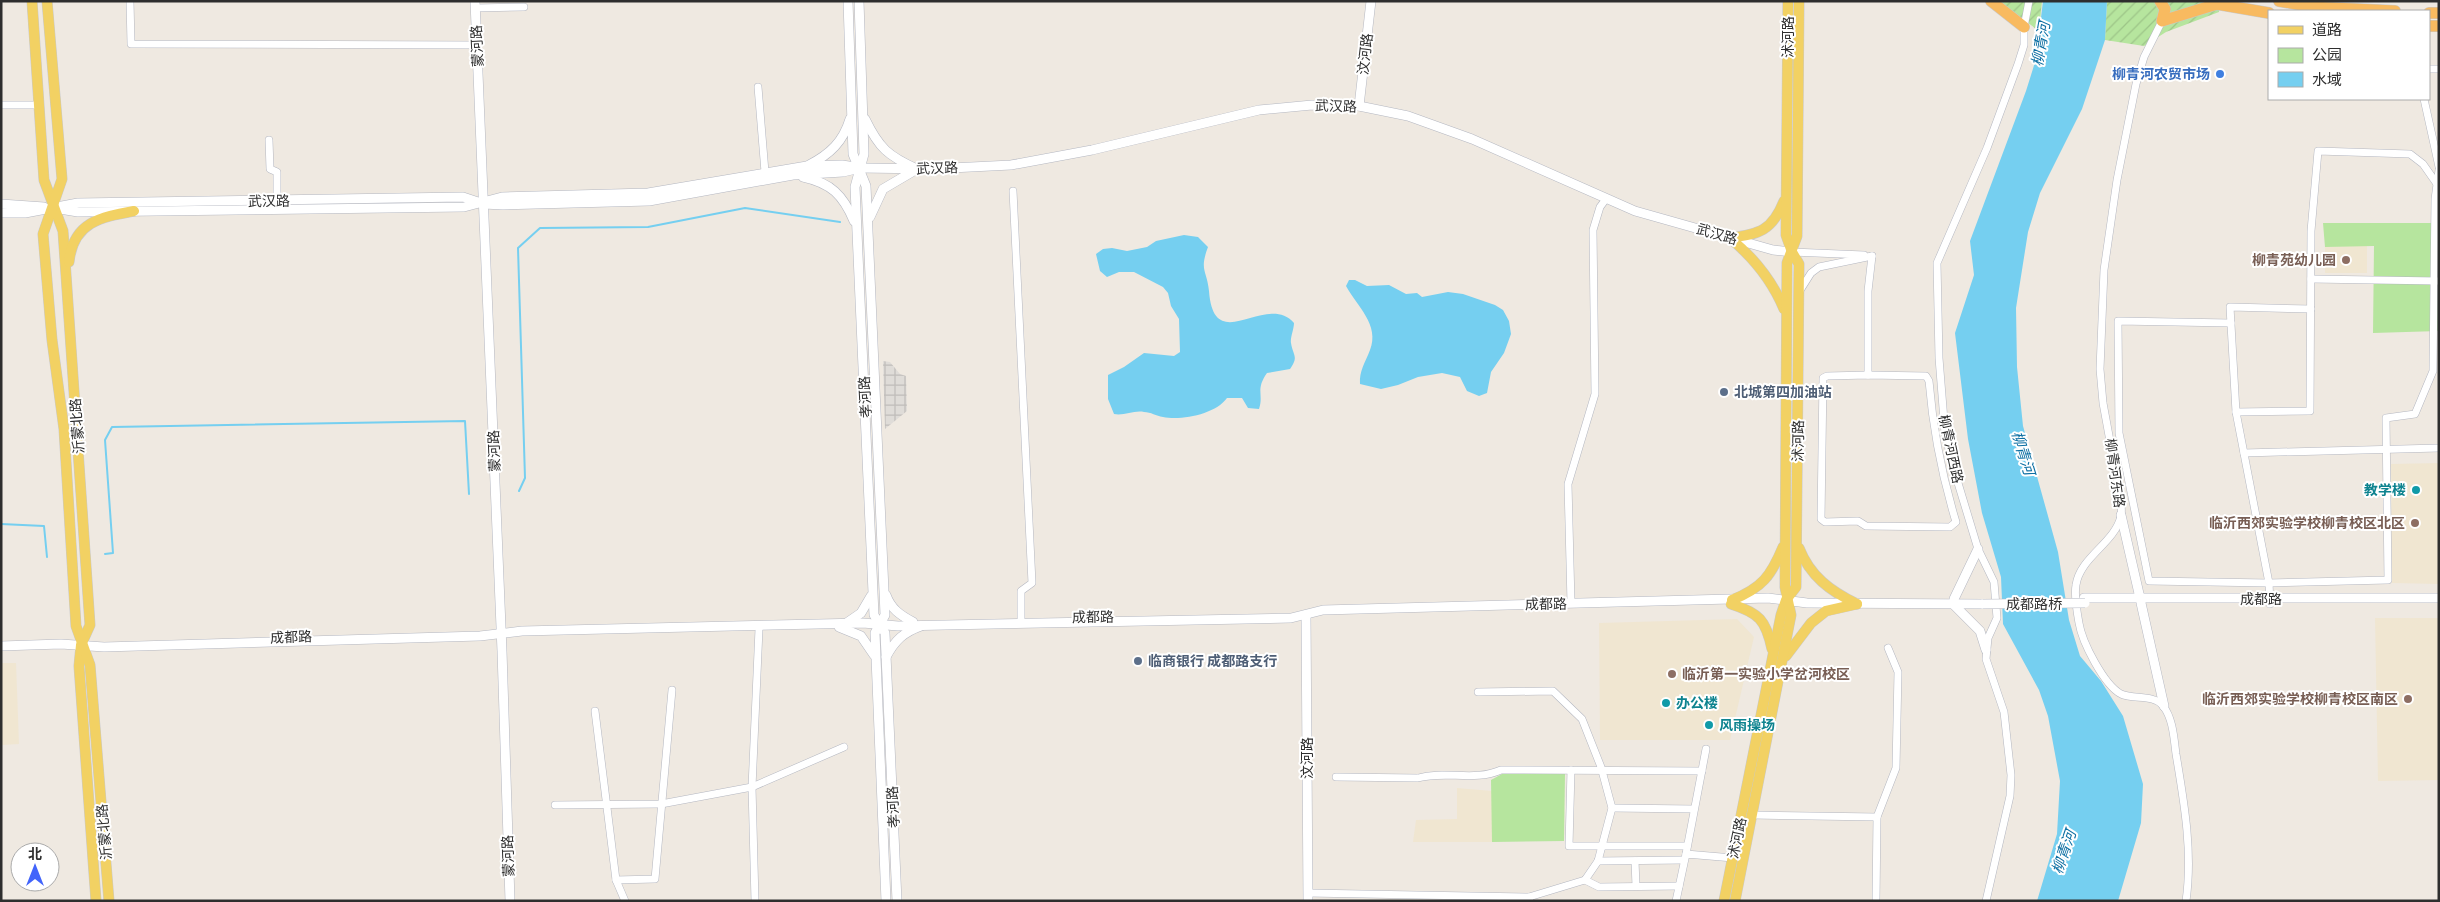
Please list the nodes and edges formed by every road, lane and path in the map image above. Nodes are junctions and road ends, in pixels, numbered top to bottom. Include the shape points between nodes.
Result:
1 (32, 1) edge
2 (47, 1) edge
3 (130, 1) edge
4 (848, 1) edge
5 (860, 1) edge
6 (1371, 1) edge
7 (1788, 1) edge
8 (1799, 1) edge
9 (1991, 1) edge
10 (2029, 1) edge
11 (2160, 1) edge
12 (2202, 1) edge
13 (2279, 1) edge
14 (475, 4) edge
15 (2217, 4) junction
16 (524, 7) dead end
17 (2374, 10) edge
18 (2268, 13) edge
19 (2162, 21) junction
20 (2024, 27) junction
21 (477, 45) junction
22 (758, 87) dead end
23 (2424, 100) edge
24 (1, 105) edge
25 (39, 105) junction
26 (1359, 106) junction
27 (852, 112) junction
28 (863, 115) junction
29 (269, 140) dead end
30 (807, 166) junction
31 (860, 168) junction
32 (2439, 168) edge
33 (917, 169) junction
34 (764, 172) junction
35 (793, 175) junction
36 (2437, 184) junction
37 (1013, 191) dead end
38 (1787, 194) junction
39 (1606, 199) junction
40 (277, 200) junction
41 (1, 204) edge
42 (484, 204) junction
43 (54, 208) junction
44 (134, 211) junction
45 (1, 213) edge
46 (868, 225) junction
47 (857, 227) junction
48 (1730, 238) junction
49 (1792, 252) junction
50 (1872, 256) junction
51 (2311, 279) junction
52 (2436, 281) edge
53 (67, 285) junction
54 (1799, 292) junction
55 (2311, 309) junction
56 (1786, 315) junction
57 (2230, 323) junction
58 (1868, 375) junction
59 (2236, 412) junction
60 (2439, 448) edge
61 (2386, 451) junction
62 (2244, 453) junction
63 (2121, 515) junction
64 (1786, 539) junction
65 (1797, 541) junction
66 (1978, 549) junction
67 (2269, 583) junction
68 (873, 591) junction
69 (884, 591) junction
70 (2439, 598) edge
71 (1786, 600) junction
72 (1954, 601) junction
73 (2085, 601) joint
74 (2141, 601) junction
75 (2270, 601) junction
76 (1732, 602) junction
77 (1853, 602) junction
78 (1983, 602) joint
79 (1571, 603) junction
80 (2439, 604) edge
81 (1306, 615) junction
82 (1021, 619) junction
83 (917, 624) junction
84 (842, 625) junction
85 (880, 625) junction
86 (758, 629) junction
87 (501, 634) junction
88 (81, 645) junction
89 (1, 646) edge
90 (1888, 648) dead end
91 (1, 650) edge
92 (1986, 650) junction
93 (875, 657) junction
94 (886, 657) junction
95 (1778, 658) junction
96 (672, 690) dead end
97 (1478, 692) dead end
98 (2164, 706) junction
99 (595, 711) dead end
100 (844, 747) dead end
101 (1706, 749) dead end
102 (1571, 770) junction
103 (1602, 770) junction
104 (1702, 770) junction
105 (1336, 777) dead end
106 (752, 787) junction
107 (606, 804) junction
108 (661, 804) junction
109 (555, 805) dead end
110 (1612, 808) junction
111 (1694, 809) junction
112 (1753, 815) junction
113 (1877, 817) junction
114 (1602, 846) junction
115 (1687, 846) junction
116 (1685, 857) junction
117 (1733, 858) junction
118 (1598, 861) junction
119 (1636, 861) junction
120 (616, 880) junction
121 (1585, 880) junction
122 (1636, 886) junction
123 (1679, 886) junction
124 (1308, 897) edge
125 (1404, 898) edge
126 (1530, 899) edge
127 (96, 901) edge
128 (109, 901) edge
129 (510, 901) edge
130 (625, 901) edge
131 (755, 901) edge
132 (886, 901) edge
133 (897, 901) edge
134 (1676, 901) edge
135 (1724, 901) edge
136 (1735, 901) edge
137 (1876, 901) edge
138 (1986, 901) edge
139 (2186, 901) edge

1 - 25 main road, 沂蒙北路
2 - 43 main road, 沂蒙北路 via 62,179
3 - 21 street via 130,44
4 - 27 street, 孝河路
5 - 28 street, 孝河路
6 - 26 street, 汶河路
7 - 38 main road, 沭河路
8 - 49 main road, 沭河路 via 1797,236
9 - 20 highway
10 - 20 street, 柳青河西路
11 - 19 highway via 2165,9
12 - 15 highway
13 - 17 highway via 2312,7
14 - 16 street
14 - 21 street, 蒙河路
15 - 18 highway
15 - 19 highway
19 - 63 street, 柳青河东路 via 2144,57 2136,84 2104,270 2100,369
20 - 66 street, 柳青河西路 via 2024,45 2015,74 1938,263 1937,307 1945,433
21 - 42 street, 蒙河路
22 - 34 street
23 - 32 street
24 - 25 street
25 - 43 main road, 沂蒙北路 via 44,180
26 - 33 street, 武汉路 via 1312,105 1259,110 1092,150 1011,165
26 - 39 street, 武汉路 via 1408,116 1472,139
27 - 30 street via 846,133 836,148
27 - 31 street, 孝河路 via 854,154
28 - 31 street, 孝河路 via 864,154
28 - 33 street via 882,150
29 - 40 street via 270,169 277,172
30 - 31 street, 武汉路
30 - 34 street, 武汉路
31 - 33 street, 武汉路
31 - 35 street, 武汉路
31 - 46 street, 孝河路 via 866,186
31 - 47 street, 孝河路 via 855,187
32 - 36 street
33 - 46 street via 883,189 874,204
34 - 42 street, 武汉路 via 648,193 502,197
35 - 42 street, 武汉路 via 649,200
35 - 47 street via 822,181 838,193
36 - 51 street via 2423,164 2410,154 2318,151 2310,231
36 - 52 street
37 - 82 street via 1032,583 1021,591
38 - 48 main road via 1769,227 1754,234
38 - 49 main road, 沭河路 via 1786,235
39 - 48 street, 武汉路 via 1635,212
39 - 79 street via 1593,230 1595,394 1568,484
40 - 42 street, 武汉路 via 463,197
40 - 43 street, 武汉路 via 78,203
41 - 43 street, 武汉路
42 - 44 street, 武汉路 via 464,207
42 - 87 street, 蒙河路
43 - 44 street, 武汉路 via 78,212
43 - 45 street, 武汉路
43 - 53 main road, 沂蒙北路 via 63,231
43 - 88 main road, 沂蒙北路 via 43,234 64,429 76,626
44 - 53 main road via 92,222 81,231 70,251
46 - 69 street, 孝河路
47 - 68 street, 孝河路
48 - 49 street, 武汉路
48 - 56 main road via 1745,250 1771,282
49 - 50 street
49 - 54 main road, 沭河路 via 1799,264
49 - 56 main road, 沭河路 via 1787,263
50 - 54 street via 1819,267
50 - 58 street via 1868,291
51 - 52 street
51 - 55 street
52 - 61 street via 2433,371 2416,414 2386,418
53 - 88 main road, 沂蒙北路 via 90,625
54 - 65 main road, 沭河路
55 - 57 street via 2230,307
55 - 59 street via 2310,411
56 - 64 main road, 沭河路
57 - 59 street
57 - 67 street via 2118,321 2119,433 2149,581
58 - 58 street via 1823,378 1821,519 1825,522 1858,521 1866,526 1950,527 1956,522 1942,476 1926,376
59 - 62 street
60 - 61 street
61 - 62 street
61 - 67 street via 2388,580
62 - 67 street
63 - 74 street
63 - 98 street, 柳青河东路 via 2076,585 2079,625 2085,645 2112,688 2132,698 2155,700
64 - 71 main road, 沭河路
64 - 76 main road via 1775,568 1763,583
65 - 71 main road, 沭河路 via 1796,587
65 - 77 main road via 1805,563 1818,579
66 - 72 street
66 - 92 street, 柳青河西路 via 1994,582 1997,618
67 - 75 street
68 - 84 street via 861,613
68 - 85 street, 孝河路 via 874,616
69 - 83 street via 898,614
69 - 85 street, 孝河路 via 885,615
70 - 75 street, 成都路
71 - 76 street, 成都路 via 1767,604
71 - 77 street, 成都路
71 - 95 main road, 沭河路 via 1781,615
72 - 77 street, 成都路
72 - 78 street, 成都路
72 - 92 street via 1980,631
73 - 74 street, 成都路
73 - 78 street, 成都路桥, bridge
74 - 75 street, 成都路
74 - 98 street
75 - 80 street, 成都路
76 - 79 street, 成都路
76 - 81 street, 成都路
76 - 95 main road via 1761,618
77 - 95 main road via 1826,611
79 - 81 street, 成都路 via 1322,610
81 - 82 street, 成都路 via 1291,612
81 - 83 street, 成都路 via 1290,618
81 - 124 street, 汶河路
82 - 83 street, 成都路
83 - 85 street, 成都路
83 - 94 street via 900,636
84 - 85 street, 成都路
84 - 86 street, 成都路
84 - 87 street, 成都路
84 - 93 street via 862,636
85 - 93 street, 孝河路 via 874,633
85 - 94 street, 孝河路 via 885,633
86 - 87 street, 成都路
86 - 106 street
87 - 88 street, 成都路 via 104,647
87 - 129 street, 蒙河路
88 - 89 street, 成都路
88 - 91 street, 成都路 via 61,650
88 - 127 main road, 沂蒙北路 via 79,666
88 - 128 main road, 沂蒙北路 via 90,665
90 - 113 street via 1898,672 1896,768
92 - 138 street via 1986,659 2004,712 2011,775 2010,796
93 - 132 street, 孝河路
94 - 133 street, 孝河路
95 - 112 main road, 沭河路
95 - 117 main road, 沭河路
96 - 108 street
97 - 103 street via 1552,691 1582,719
98 - 139 street via 2172,728 2184,804 2189,881
99 - 107 street
100 - 106 street
101 - 104 street
102 - 103 street
102 - 105 street via 1500,770 1488,776
102 - 114 street via 1569,846
103 - 104 street
103 - 110 street
104 - 111 street
106 - 108 street
106 - 131 street
107 - 108 street
107 - 109 street
107 - 120 street
108 - 120 street via 654,879
110 - 111 street
110 - 114 street
111 - 115 street
112 - 113 street
112 - 136 main road, 沭河路
113 - 137 street
114 - 115 street
114 - 118 street
115 - 116 street
116 - 117 street
116 - 119 street
116 - 123 street
117 - 135 main road, 沭河路
118 - 119 street
118 - 121 street
119 - 122 street
120 - 130 street
121 - 122 street via 1599,887
121 - 126 street
122 - 123 street
123 - 134 street
124 - 125 street
125 - 126 street

